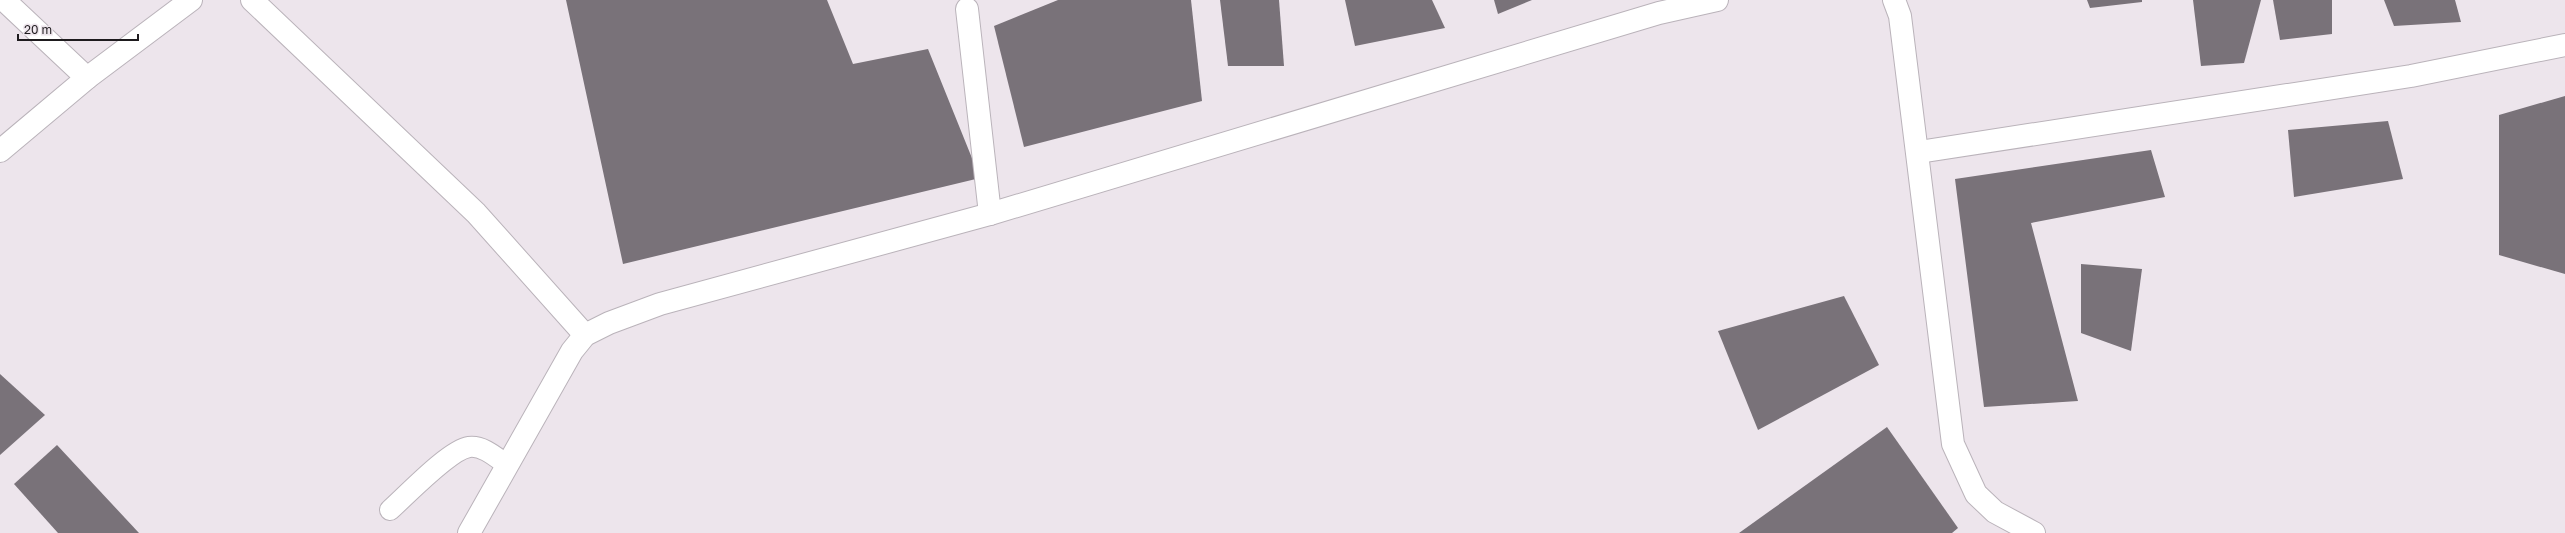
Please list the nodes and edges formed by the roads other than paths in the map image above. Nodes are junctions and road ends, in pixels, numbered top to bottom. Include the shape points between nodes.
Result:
1 (4, 0) edge
2 (190, 0) edge
3 (252, 0) edge
4 (1717, 0) edge
5 (1894, 0) edge
6 (1658, 6) edge
7 (967, 9) dead end
8 (2565, 45) edge
9 (87, 78) junction
10 (0, 151) edge
11 (1919, 152) junction
12 (990, 214) junction
13 (585, 335) junction
14 (507, 465) junction
15 (390, 510) dead end
16 (469, 533) edge
17 (2034, 533) edge

1 - 9 street
2 - 9 street
3 - 13 street via 476,213
4 - 6 street
5 - 11 street via 1900,16
6 - 12 street
7 - 12 street
8 - 11 street via 2411,76
9 - 10 street
11 - 17 street via 1953,444 1976,494 1995,512
12 - 13 street via 660,304
13 - 14 street via 572,351
14 - 15 lane via 490,452 470,446 452,454
14 - 16 street

